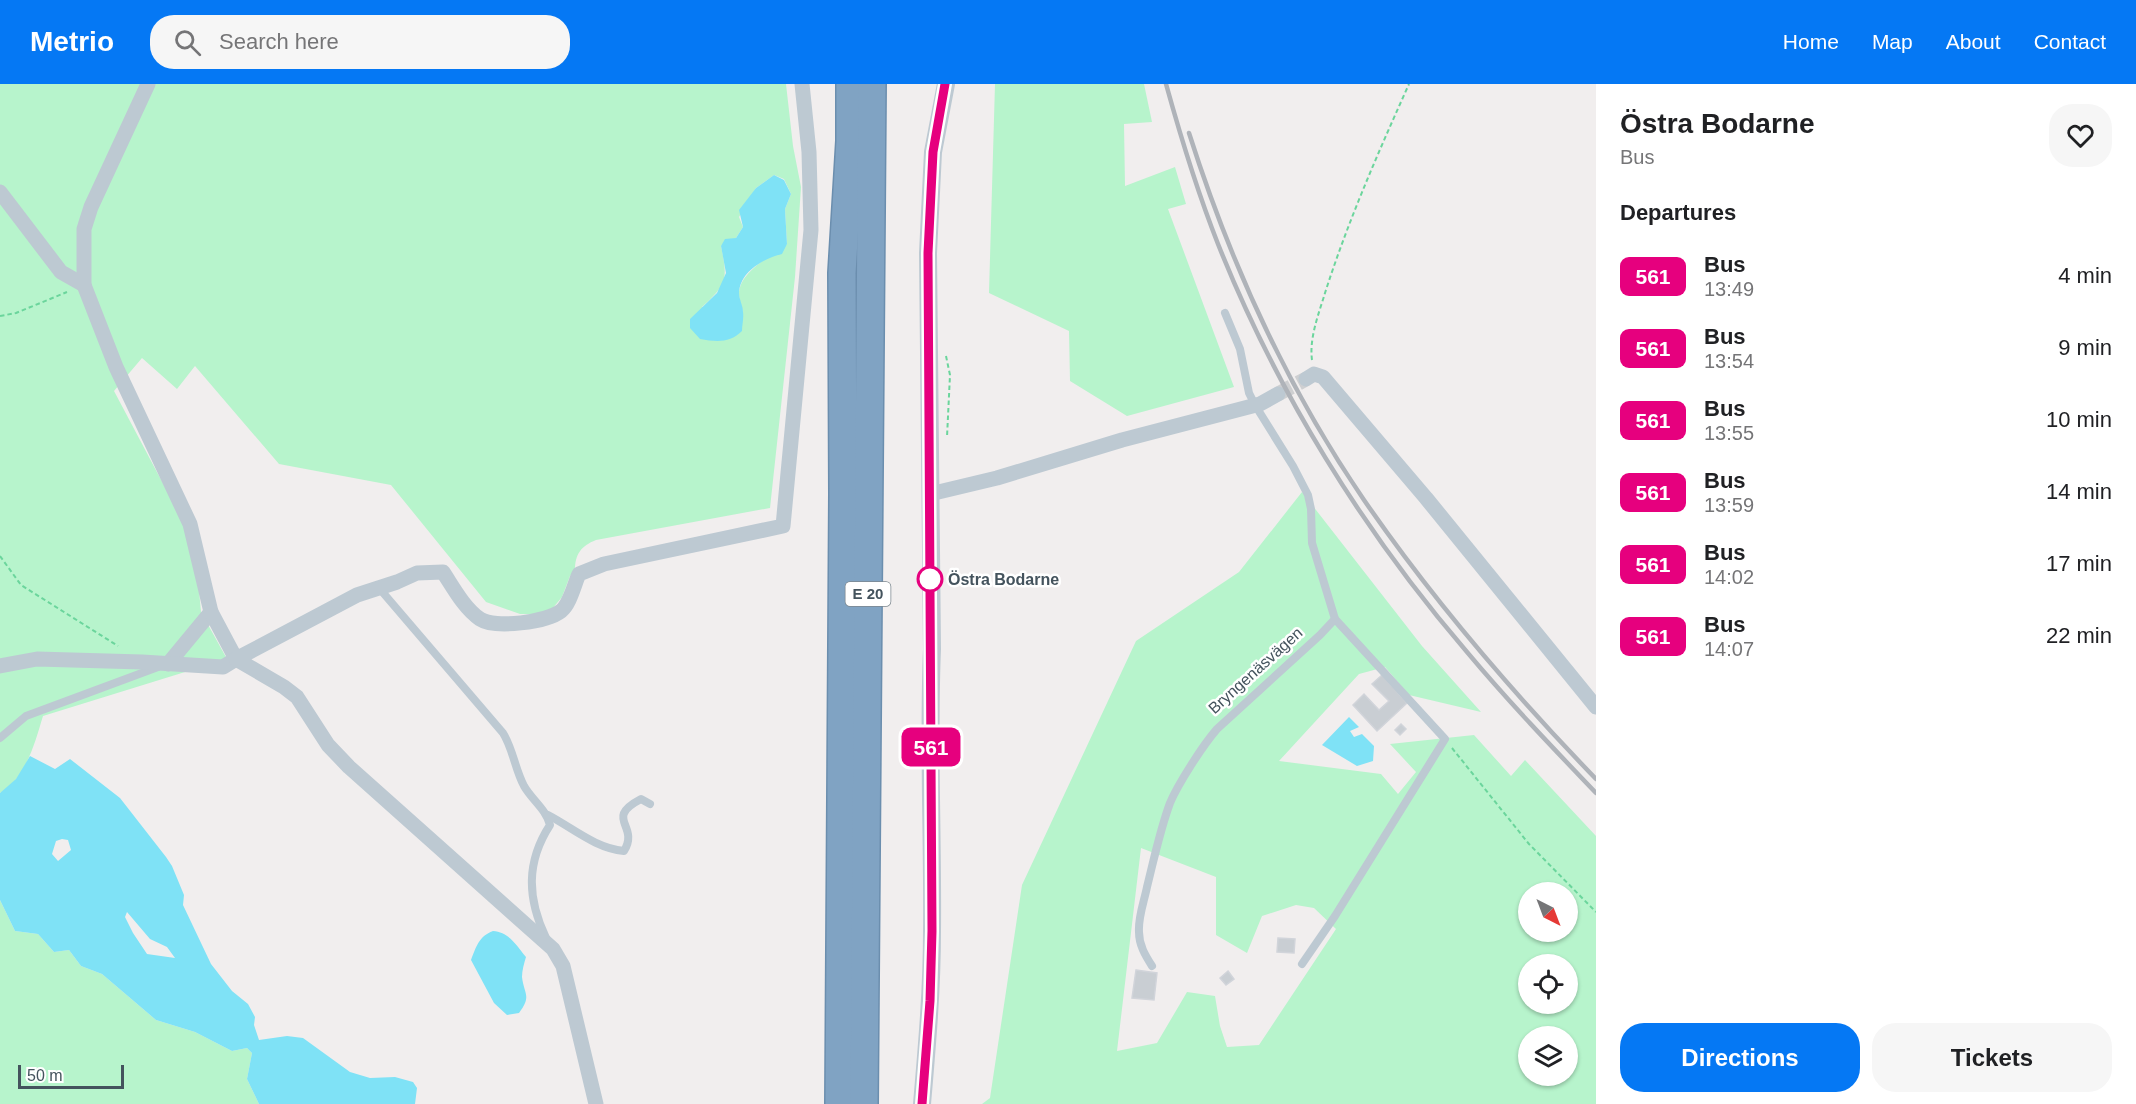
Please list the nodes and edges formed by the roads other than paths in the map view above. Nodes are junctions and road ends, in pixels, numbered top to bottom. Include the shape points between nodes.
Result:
1 (148, 84) edge
2 (802, 84) edge
3 (839, 84) edge
4 (850, 84) edge
5 (872, 84) edge
6 (946, 84) edge
7 (850, 141) junction
8 (0, 192) edge
9 (84, 285) junction
10 (1225, 313) dead end
11 (1310, 376) road end
12 (1278, 394) tunnel mouth
13 (1254, 405) junction
14 (930, 494) junction
15 (379, 588) junction
16 (211, 612) junction
17 (1335, 619) junction
18 (236, 659) junction
19 (168, 664) junction
20 (0, 666) edge
21 (1596, 707) edge
22 (0, 738) edge
23 (650, 804) dead end
24 (548, 815) junction
25 (550, 946) junction
26 (1302, 964) dead end
27 (1152, 966) dead end
28 (596, 1104) edge
29 (840, 1104) edge
30 (864, 1104) edge
31 (922, 1104) edge

1 - 9 street via 91,207 84,229
2 - 15 street via 811,230 783,526 604,564 579,574 561,611 516,625 481,620 442,572 417,573
3 - 7 highway via 840,106
4 - 7 highway, E 20
5 - 30 highway, E 20
6 - 14 street via 933,152 930,200
7 - 29 highway, E 20 via 842,273
8 - 9 street via 61,272
9 - 16 street via 116,368 190,524
10 - 13 lane via 1240,349
11 - 21 street via 1323,377
12 - 13 street
13 - 14 street
13 - 17 lane via 1308,495 1312,543
14 - 31 street via 932,931
15 - 18 street via 357,595
15 - 24 lane via 503,733 525,788
16 - 18 street
16 - 19 street
17 - 26 lane via 1445,739
17 - 27 lane, Bryngenäsvägen via 1217,729 1171,800 1138,931
18 - 19 street via 223,667
18 - 25 street via 297,697 328,745 349,767
19 - 20 street via 37,659
19 - 22 lane via 26,716
23 - 24 lane via 640,799 623,813 629,832 624,851 590,841
24 - 25 lane via 550,825 537,849 531,887
25 - 28 street via 563,966

